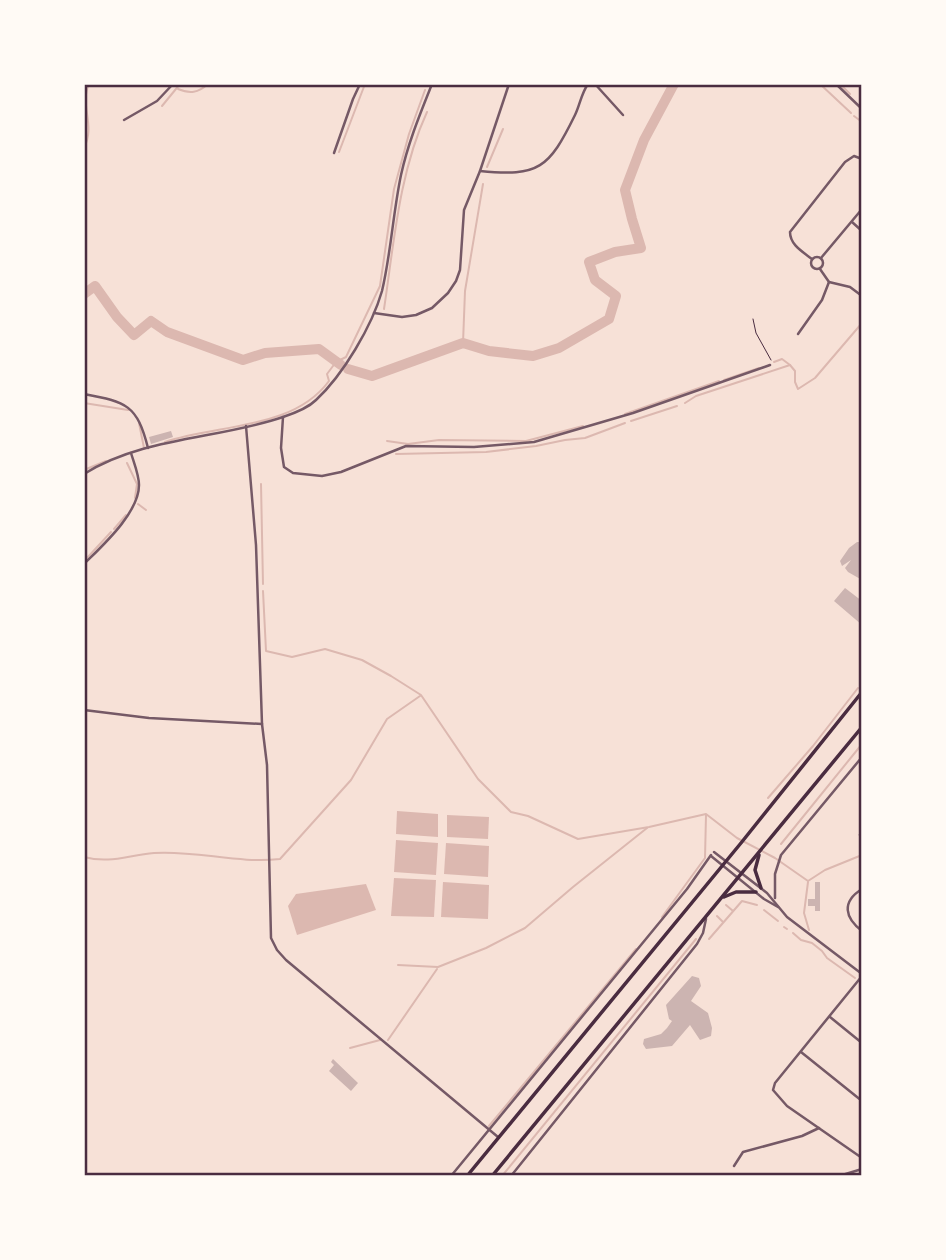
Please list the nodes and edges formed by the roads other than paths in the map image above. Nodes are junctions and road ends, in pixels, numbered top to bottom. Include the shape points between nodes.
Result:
1 (173, 84) edge
2 (360, 84) edge
3 (509, 84) edge
4 (587, 84) edge
5 (595, 84) edge
6 (836, 84) edge
7 (431, 85) edge
8 (862, 109) edge
9 (623, 115) dead end
10 (124, 120) dead end
11 (334, 153) dead end
12 (862, 159) edge
13 (480, 170) junction
14 (862, 209) edge
15 (852, 222) junction
16 (862, 231) edge
17 (821, 258) junction
18 (812, 259) junction
19 (820, 269) junction
20 (830, 282) junction
21 (862, 296) edge
22 (374, 313) junction
23 (798, 334) dead end
24 (770, 365) road end
25 (84, 394) edge
26 (283, 417) junction
27 (246, 426) junction
28 (148, 449) junction
29 (131, 453) junction
30 (84, 474) edge
31 (84, 564) edge
32 (862, 692) edge
33 (84, 710) edge
34 (262, 724) junction
35 (862, 727) edge
36 (862, 757) edge
37 (760, 853) junction
38 (712, 854) junction
39 (726, 860) junction
40 (722, 866) junction
41 (743, 873) junction
42 (739, 879) junction
43 (761, 888) junction
44 (862, 889) edge
45 (756, 892) junction
46 (721, 900) junction
47 (775, 901) junction
48 (778, 906) junction
49 (706, 919) junction
50 (862, 931) edge
51 (862, 975) edge
52 (830, 1017) junction
53 (862, 1043) edge
54 (801, 1052) junction
55 (862, 1101) edge
56 (819, 1128) junction
57 (488, 1130) junction
58 (500, 1138) junction
59 (862, 1158) edge
60 (734, 1166) dead end
61 (862, 1169) edge
62 (451, 1176) edge
63 (467, 1176) edge
64 (492, 1176) edge
65 (511, 1176) edge
66 (839, 1176) edge

1 - 10 street via 157,102
2 - 11 street
3 - 13 street
4 - 13 street via 576,114 541,166 518,173
5 - 9 street
6 - 8 street
7 - 22 street via 406,153
12 - 18 street via 854,156 845,162 790,232 795,245
13 - 22 street via 464,210 460,270 449,293 416,315
14 - 15 street
15 - 16 street
15 - 17 street
17 - 18 street
17 - 19 street via 824,264
18 - 19 street via 813,268
19 - 20 street
20 - 21 street
20 - 23 street
22 - 26 street via 337,377 315,401
24 - 26 street via 554,437 514,445 406,446 322,476 284,467
25 - 28 street via 118,403 136,414
26 - 27 street
27 - 28 street
27 - 34 street via 256,545
28 - 29 street
29 - 30 street
29 - 31 street via 139,486 134,504
32 - 39 main road
33 - 34 street
34 - 57 street via 267,765 269,925 277,950
35 - 37 main road
36 - 47 street via 782,853 775,874
37 - 41 main road
37 - 43 main road via 755,870
38 - 39 street
38 - 40 street
38 - 57 street
39 - 40 main road
39 - 41 street
40 - 42 street
40 - 58 main road
41 - 42 main road
41 - 43 street
42 - 45 street
42 - 46 main road
43 - 47 street
44 - 50 street via 847,909 850,921
45 - 46 main road via 736,892
45 - 48 street
46 - 49 main road
47 - 48 street
48 - 51 street
49 - 64 main road
49 - 65 street via 697,944
51 - 52 street
52 - 53 street
52 - 54 street
54 - 55 street
54 - 56 street via 775,1083 774,1093
56 - 59 street
56 - 60 street via 743,1152
57 - 58 street
57 - 62 street
58 - 63 main road
61 - 66 street

